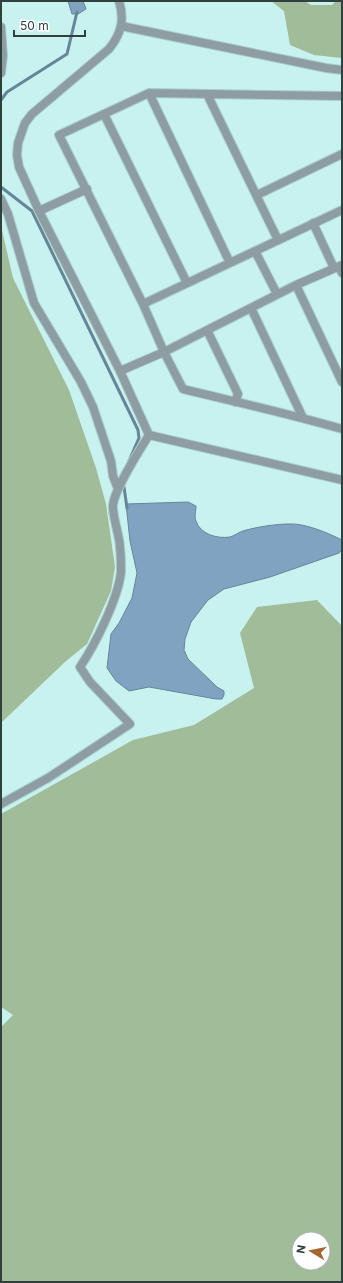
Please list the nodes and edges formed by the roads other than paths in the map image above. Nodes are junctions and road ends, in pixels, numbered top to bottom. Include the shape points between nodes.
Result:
1 (119, 1) edge
2 (121, 26) junction
3 (1, 27) edge
4 (342, 70) edge
5 (1, 73) edge
6 (149, 93) junction
7 (207, 94) junction
8 (342, 96) edge
9 (104, 114) junction
10 (342, 154) edge
11 (87, 189) junction
12 (257, 195) junction
13 (1, 199) edge
14 (342, 210) edge
15 (39, 211) junction
16 (313, 223) junction
17 (278, 240) junction
18 (255, 251) junction
19 (230, 263) junction
20 (339, 268) edge
21 (187, 283) junction
22 (296, 285) junction
23 (278, 294) junction
24 (143, 304) junction
25 (251, 308) junction
26 (207, 330) junction
27 (164, 352) junction
28 (120, 371) junction
29 (342, 382) edge
30 (235, 402) junction
31 (303, 418) junction
32 (342, 429) edge
33 (149, 435) junction
34 (342, 480) edge
35 (118, 489) junction
36 (1, 804) edge

1 - 2 street
2 - 4 street
2 - 15 street via 109,49 32,114 22,128 17,155 19,166
3 - 5 street
6 - 7 street
6 - 9 street
6 - 19 street
7 - 8 street
7 - 12 street
9 - 11 street via 60,135
9 - 21 street
10 - 12 street
11 - 15 street
11 - 24 street
12 - 17 street
13 - 35 street via 8,214 34,304 81,382 93,407
14 - 16 street
15 - 28 street
16 - 17 street
16 - 20 street
17 - 18 street
18 - 19 street
18 - 23 street
19 - 21 street
20 - 22 street
21 - 24 street
22 - 23 street
22 - 29 street
23 - 25 street
24 - 27 street
25 - 26 street
25 - 31 street
26 - 27 street
26 - 30 street via 238,394
27 - 28 street
27 - 30 street via 183,389
28 - 33 street
30 - 31 street
31 - 32 street
33 - 34 street
33 - 35 street
35 - 36 street via 113,506 120,546 121,572 116,594 107,615 91,651 80,667 90,682 130,724 48,778

